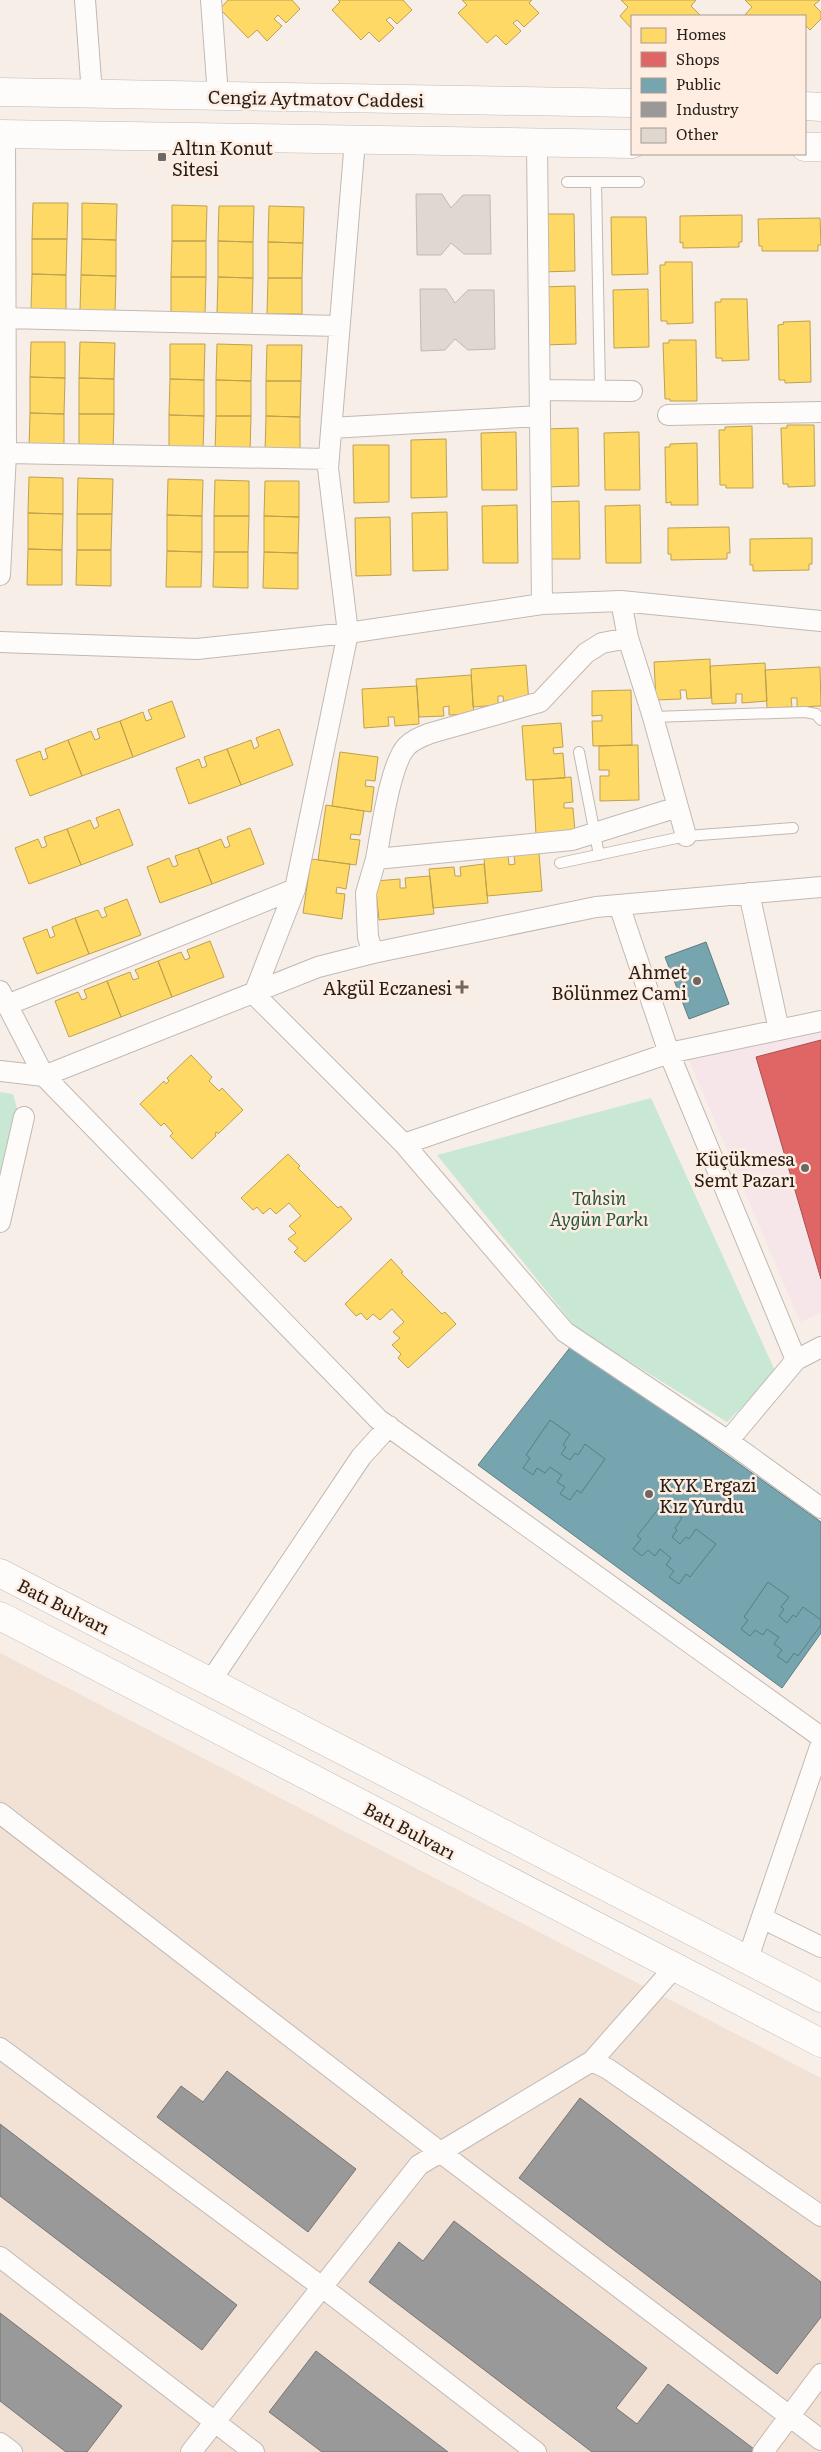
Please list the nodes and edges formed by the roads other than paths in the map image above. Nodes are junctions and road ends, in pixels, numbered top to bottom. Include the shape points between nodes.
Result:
1 (85, 0) edge
2 (211, 0) edge
3 (0, 92) edge
4 (92, 94) junction
5 (218, 96) junction
6 (631, 103) edge
7 (806, 106) edge
8 (821, 107) edge
9 (2, 134) edge
10 (355, 140) junction
11 (537, 143) junction
12 (631, 144) edge
13 (806, 147) edge
14 (821, 147) edge
15 (567, 182) dead end
16 (596, 182) junction
17 (639, 182) dead end
18 (2, 255) edge
19 (5, 318) junction
20 (339, 326) junction
21 (540, 390) junction
22 (600, 390) junction
23 (632, 390) dead end
24 (821, 412) edge
25 (668, 415) dead end
26 (540, 416) junction
27 (331, 428) junction
28 (6, 453) junction
29 (329, 459) junction
30 (0, 575) edge
31 (621, 601) junction
32 (542, 604) junction
33 (821, 621) edge
34 (348, 632) junction
35 (628, 638) junction
36 (0, 642) edge
37 (653, 717) junction
38 (821, 720) edge
39 (579, 752) dead end
40 (678, 807) junction
41 (793, 828) dead end
42 (594, 834) junction
43 (686, 836) junction
44 (599, 855) junction
45 (376, 859) junction
46 (560, 863) dead end
47 (821, 887) edge
48 (295, 889) junction
49 (749, 893) junction
50 (619, 905) junction
51 (373, 953) junction
52 (254, 994) junction
53 (4, 998) edge
54 (821, 1021) edge
55 (779, 1030) junction
56 (669, 1053) junction
57 (0, 1071) edge
58 (44, 1076) junction
59 (24, 1117) dead end
60 (404, 1144) junction
61 (0, 1222) edge
62 (821, 1348) edge
63 (796, 1360) junction
64 (389, 1426) junction
65 (728, 1440) junction
66 (821, 1508) edge
67 (0, 1573) edge
68 (0, 1616) edge
69 (210, 1682) junction
70 (821, 1737) edge
71 (821, 1744) edge
72 (813, 1793) edge
73 (0, 1813) edge
74 (762, 1918) junction
75 (821, 1947) edge
76 (747, 1961) junction
77 (674, 1968) junction
78 (821, 1998) edge
79 (821, 2043) edge
80 (0, 2048) edge
81 (592, 2061) junction
82 (440, 2152) junction
83 (821, 2216) edge
84 (0, 2257) edge
85 (322, 2287) junction
86 (821, 2374) edge
87 (788, 2415) junction
88 (214, 2422) junction
89 (821, 2440) edge
90 (0, 2443) edge
91 (12, 2452) edge
92 (191, 2452) edge
93 (254, 2452) edge
94 (536, 2452) edge
95 (763, 2452) edge

1 - 4 street
2 - 5 street
3 - 4 main road, Cengiz Aytmatov Caddesi
4 - 5 main road, Cengiz Aytmatov Caddesi
5 - 6 main road, Cengiz Aytmatov Caddesi
7 - 8 main road
9 - 10 main road
9 - 18 street
10 - 11 main road
10 - 20 street
11 - 12 main road
11 - 21 street
13 - 14 main road
15 - 16 lane
16 - 17 lane
16 - 22 lane
18 - 19 street
19 - 20 street
19 - 28 street
20 - 27 street
21 - 22 street
21 - 26 street
22 - 23 street
24 - 25 street
26 - 27 street
26 - 32 street
27 - 29 street
28 - 29 street
28 - 30 street
29 - 34 street
31 - 32 street
31 - 33 street
31 - 35 street
32 - 34 street
34 - 36 street via 197,649
34 - 48 street
35 - 37 street
35 - 45 street via 602,643 586,653 540,702 431,733 406,746 393,776
37 - 38 lane via 805,712 816,714
37 - 40 street
39 - 42 lane
40 - 42 street
40 - 43 street
41 - 43 lane
42 - 44 lane
42 - 45 street via 572,840
43 - 44 lane
44 - 46 lane
45 - 51 street via 366,893 368,937
47 - 49 street
48 - 52 street
48 - 53 street
49 - 50 street
49 - 55 street
50 - 51 street
50 - 56 street
51 - 52 street via 318,967
52 - 58 street
52 - 60 street
53 - 58 street
54 - 55 street
55 - 56 street
56 - 60 street
56 - 63 street
57 - 58 street
58 - 64 street via 378,1419
59 - 61 street
60 - 65 street via 565,1332
62 - 63 street
63 - 65 street
64 - 69 street via 362,1457
64 - 70 street
65 - 66 street
67 - 69 main road, Batı Bulvarı
68 - 77 main road, Batı Bulvarı
69 - 76 main road, Batı Bulvarı
71 - 72 street
72 - 74 street
73 - 82 street
74 - 75 street
74 - 76 street
76 - 78 main road, Batı Bulvarı
77 - 79 main road, Batı Bulvarı
77 - 81 street
80 - 85 street
81 - 82 street
81 - 83 street
82 - 85 street via 419,2165
82 - 87 street
84 - 88 street
85 - 88 street
85 - 94 street
86 - 87 street
87 - 89 street
87 - 95 street
88 - 92 street
88 - 93 street
90 - 91 street

